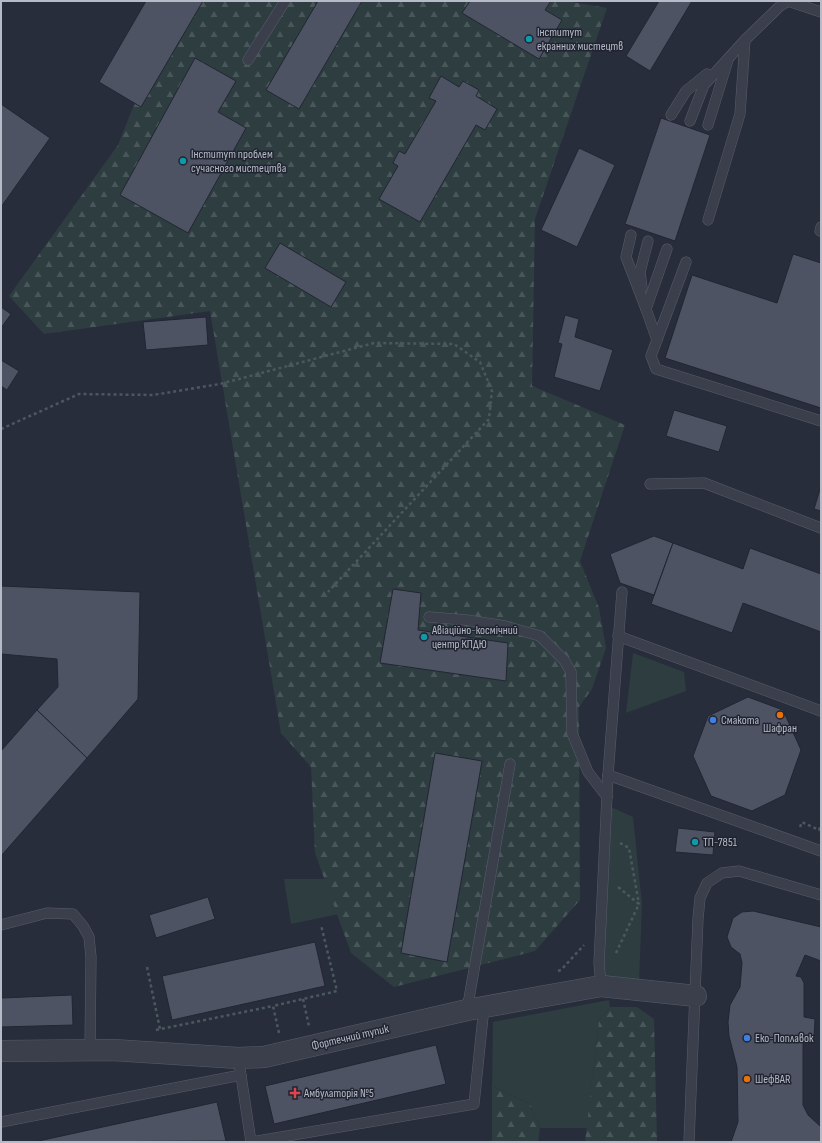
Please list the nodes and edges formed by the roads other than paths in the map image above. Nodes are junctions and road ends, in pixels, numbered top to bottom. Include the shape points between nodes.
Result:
1 (285, 1) edge
2 (821, 12) edge
3 (745, 40) junction
4 (729, 57) junction
5 (248, 60) dead end
6 (671, 115) dead end
7 (690, 121) dead end
8 (708, 125) dead end
9 (708, 220) dead end
10 (631, 235) dead end
11 (648, 241) dead end
12 (667, 249) dead end
13 (686, 262) dead end
14 (646, 309) junction
15 (657, 340) junction
16 (821, 420) edge
17 (650, 484) dead end
18 (821, 528) edge
19 (622, 592) dead end
20 (429, 617) dead end
21 (618, 636) junction
22 (821, 711) edge
23 (510, 764) dead end
24 (608, 775) junction
25 (607, 797) junction
26 (821, 851) edge
27 (821, 895) edge
28 (1, 925) edge
29 (601, 986) junction
30 (696, 996) junction
31 (475, 1008) junction
32 (90, 1050) junction
33 (1, 1051) edge
34 (240, 1067) junction
35 (1, 1122) edge
36 (252, 1142) edge
37 (689, 1142) edge

1 - 5 lane
2 - 3 lane via 788,1
3 - 4 lane
3 - 9 lane via 740,114
4 - 6 lane via 686,91
4 - 7 lane via 704,85
4 - 8 lane
10 - 14 lane via 626,257
11 - 14 lane via 640,272
12 - 14 lane
13 - 15 lane
14 - 15 lane
15 - 16 lane via 651,356 656,369
17 - 18 lane via 704,483
19 - 21 lane
20 - 25 lane via 505,626 540,636 564,660 571,672 572,733 588,772
21 - 22 lane
21 - 24 lane
23 - 31 lane
24 - 25 lane
24 - 26 lane
25 - 29 lane via 599,963
27 - 30 lane via 739,872 722,873 707,883 700,898
28 - 32 lane via 48,913 73,914 83,926 89,937 91,957
29 - 30 street, Фортечний тупик
29 - 31 street, Фортечний тупик
30 - 37 lane
31 - 34 street, Фортечний тупик via 264,1057
31 - 36 lane via 474,1104
32 - 33 street, Фортечний тупик
32 - 34 street, Фортечний тупик via 113,1050
34 - 35 lane
34 - 36 lane

